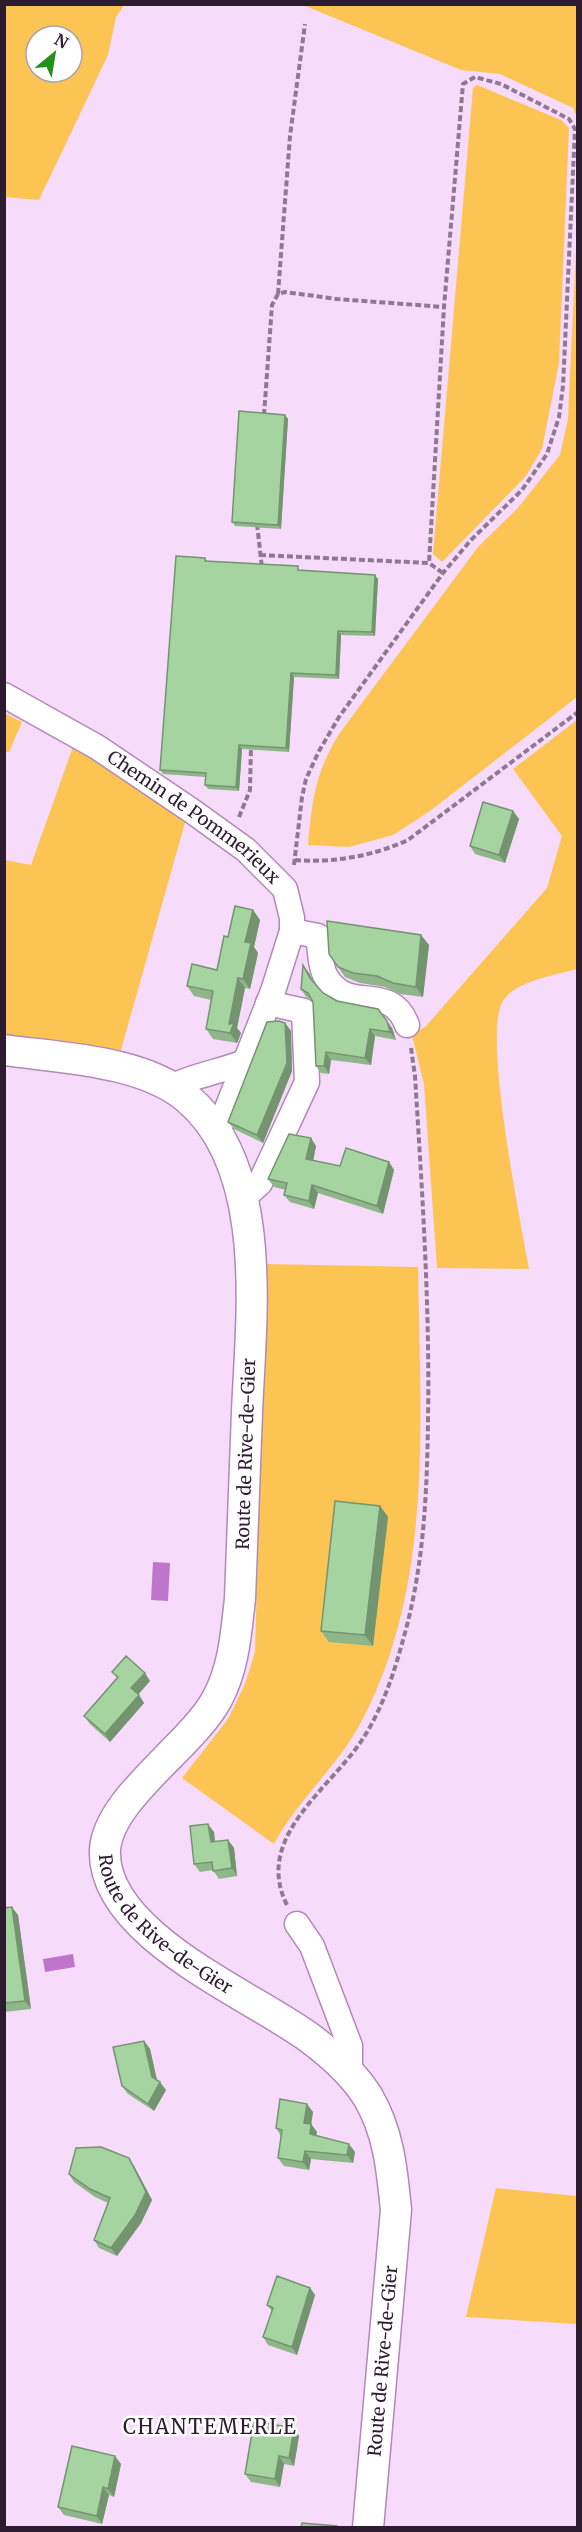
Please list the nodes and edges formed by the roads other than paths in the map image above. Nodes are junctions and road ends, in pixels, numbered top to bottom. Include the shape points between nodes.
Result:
1 (4, 695) edge
2 (292, 932) junction
3 (268, 1003) junction
4 (407, 1024) road end
5 (4, 1050) edge
6 (244, 1062) junction
7 (171, 1087) junction
8 (217, 1134) junction
9 (242, 1199) junction
10 (297, 1924) road end
11 (350, 2076) junction
12 (368, 2528) edge

1 - 2 street, Chemin de Pommerieux via 97,747 246,850 285,889
2 - 3 street, Chemin de Pommerieux
2 - 4 street via 318,936 325,976 343,995 392,1003 401,1009
3 - 6 street, Chemin de Pommerieux
3 - 9 street via 304,1011 307,1082 260,1183
5 - 7 main road, Route de Rive-de-Gier via 94,1062 146,1075
6 - 7 street
6 - 8 street, Chemin de Pommerieux
7 - 8 main road, Route de Rive-de-Gier via 187,1098
8 - 9 main road, Route de Rive-de-Gier
9 - 11 main road, Route de Rive-de-Gier via 251,1247 252,1300 235,1641 227,1678 217,1700 195,1732 124,1804 105,1850 110,1877 124,1905 147,1932 204,1973 311,2039
10 - 11 street via 312,1946 350,2046
11 - 12 main road, Route de Rive-de-Gier via 367,2095 382,2123 391,2158 396,2210

